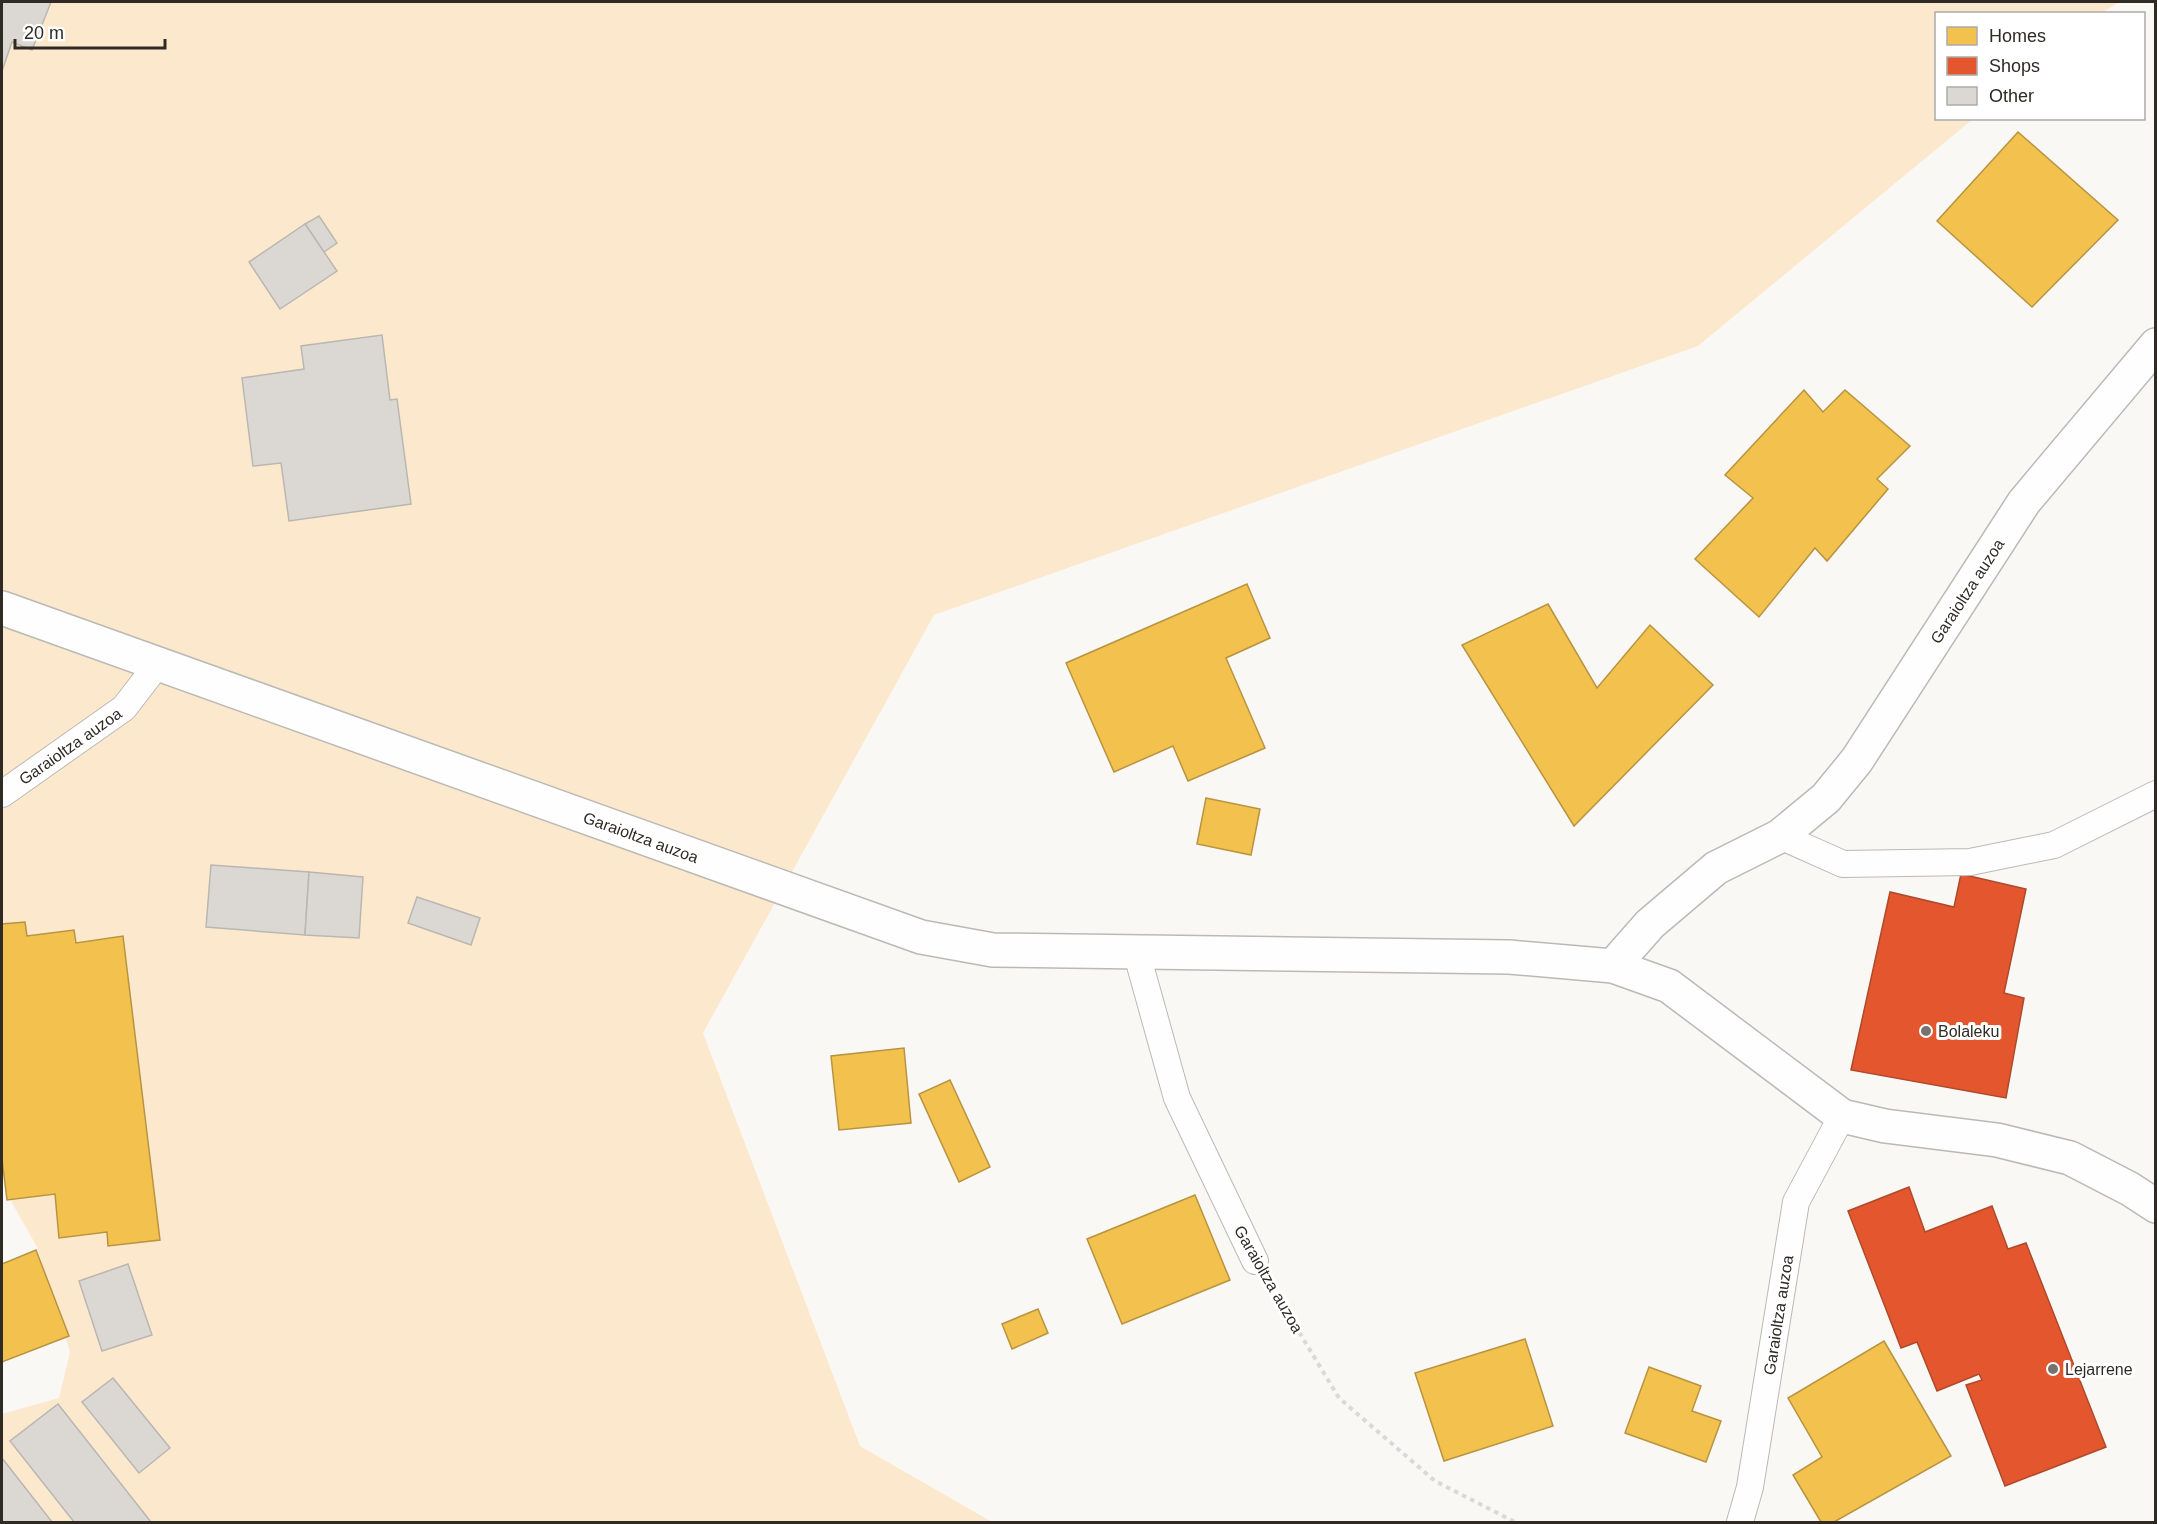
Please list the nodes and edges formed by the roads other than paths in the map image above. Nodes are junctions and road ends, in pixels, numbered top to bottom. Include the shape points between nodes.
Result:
1 (2156, 345) edge
2 (2, 608) edge
3 (157, 665) junction
4 (2, 794) edge
5 (2156, 794) edge
6 (1780, 836) junction
7 (1136, 951) junction
8 (1613, 966) junction
9 (1842, 1116) junction
10 (2156, 1206) edge
11 (1255, 1261) road end
12 (1740, 1522) edge

1 - 6 street, Garaioltza auzoa via 2024,502 1857,760 1826,798
2 - 3 street, Garaioltza auzoa
3 - 4 lane, Garaioltza auzoa via 124,708
3 - 7 street, Garaioltza auzoa via 921,937 993,950
5 - 6 lane via 2054,845 1970,862 1843,864
6 - 8 street, Garaioltza auzoa via 1716,868 1650,924
7 - 8 street, Garaioltza auzoa via 1509,957
7 - 11 lane, Garaioltza auzoa via 1177,1098
8 - 9 street, Garaioltza auzoa via 1668,986
9 - 10 street, Garaioltza auzoa via 1886,1126 1997,1140 2070,1158
9 - 12 lane, Garaioltza auzoa via 1796,1202 1750,1487

